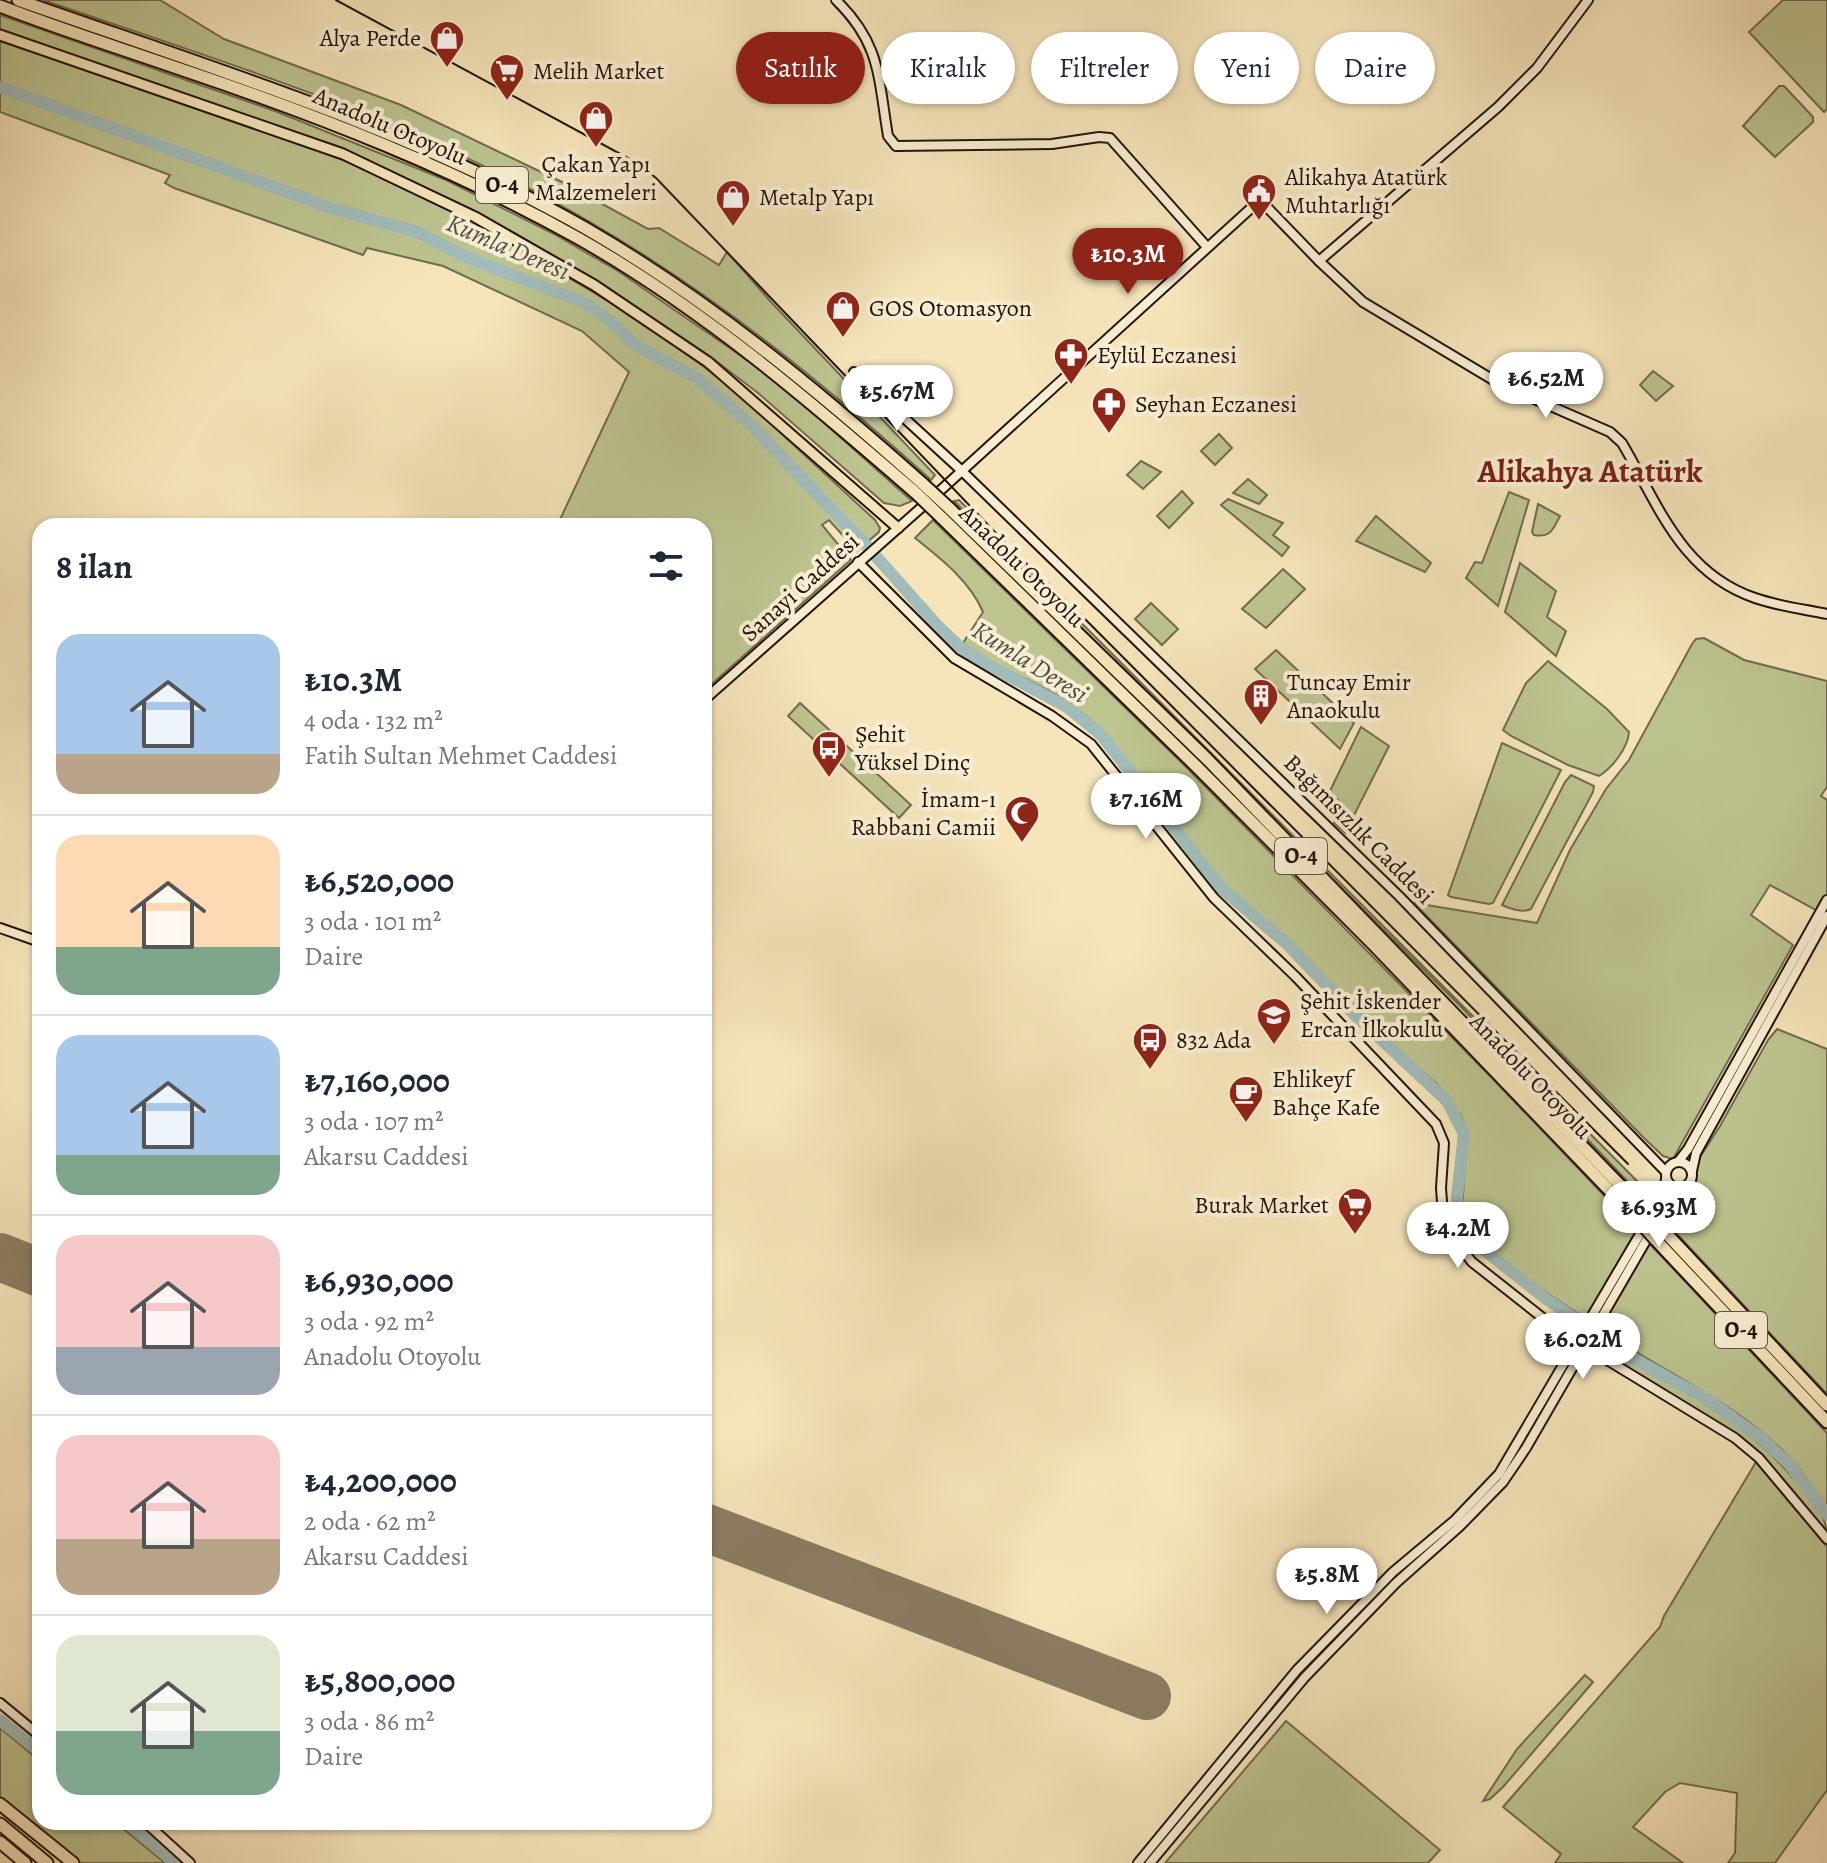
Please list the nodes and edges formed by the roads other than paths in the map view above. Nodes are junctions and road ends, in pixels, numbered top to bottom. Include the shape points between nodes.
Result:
1 (18, 0) edge
2 (836, 0) edge
3 (1588, 0) edge
4 (0, 6) edge
5 (0, 35) edge
6 (1207, 247) junction
7 (1319, 261) junction
8 (854, 372) dead end
9 (962, 471) junction
10 (919, 488) junction
11 (898, 528) junction
12 (861, 559) junction
13 (1827, 614) edge
14 (712, 693) edge
15 (1826, 903) edge
16 (1827, 916) edge
17 (0, 928) edge
18 (32, 939) edge
19 (1652, 1155) junction
20 (1675, 1163) junction
21 (1692, 1171) junction
22 (1666, 1176) junction
23 (1680, 1188) junction
24 (1659, 1234) junction
25 (1613, 1290) junction
26 (1581, 1345) junction
27 (1827, 1405) edge
28 (1827, 1422) edge
29 (1827, 1539) edge
30 (0, 1703) edge
31 (32, 1729) edge
32 (0, 1804) edge
33 (0, 1824) edge
34 (32, 1830) edge
35 (32, 1830) edge
36 (154, 1830) edge
37 (0, 1842) edge
38 (25, 1863) edge
39 (47, 1863) edge
40 (73, 1863) edge
41 (190, 1863) edge
42 (1138, 1863) edge
43 (1150, 1863) edge

1 - 10 highway, Anadolu Otoyolu / O-4 via 347,116 560,214 742,332
2 - 6 main road via 871,44 888,136 896,146 1110,138
3 - 7 main road via 1537,68 1498,107
4 - 10 highway, Anadolu Otoyolu / O-4 via 337,126 555,226 742,347
5 - 11 main road via 343,154 475,217 594,285 708,362
6 - 7 main road, Sanayi Caddesi via 1260,200
6 - 9 main road, Sanayi Caddesi
7 - 13 main road via 1363,302 1489,378 1610,432 1622,443 1674,537 1710,575 1757,599
8 - 9 main road, Bağımsızlık Caddesi
9 - 11 main road, Sanayi Caddesi
9 - 19 main road, Bağımsızlık Caddesi via 1399,896
10 - 24 highway, Anadolu Otoyolu / O-4, bridge
11 - 12 main road, Sanayi Caddesi
12 - 14 main road, Sanayi Caddesi
12 - 26 main road via 954,658 1052,716 1102,755 1214,898 1436,1124 1444,1143 1443,1215 1453,1238 1486,1274
15 - 20 main road via 1688,1149
16 - 21 main road via 1696,1153
17 - 18 main road
19 - 20 main road
19 - 22 main road, Bağımsızlık Caddesi
20 - 21 main road via 1687,1164
20 - 22 main road
21 - 23 main road via 1689,1184
22 - 23 main road
22 - 25 main road via 1663,1195
23 - 25 main road
24 - 27 highway, Anadolu Otoyolu / O-4
24 - 28 highway, Anadolu Otoyolu / O-4
25 - 26 main road
26 - 29 main road via 1748,1447
26 - 42 main road via 1499,1474 1297,1670
26 - 43 main road via 1503,1482 1305,1677
30 - 31 main road
32 - 35 highway
33 - 39 highway
34 - 40 highway
36 - 41 main road
37 - 38 highway

